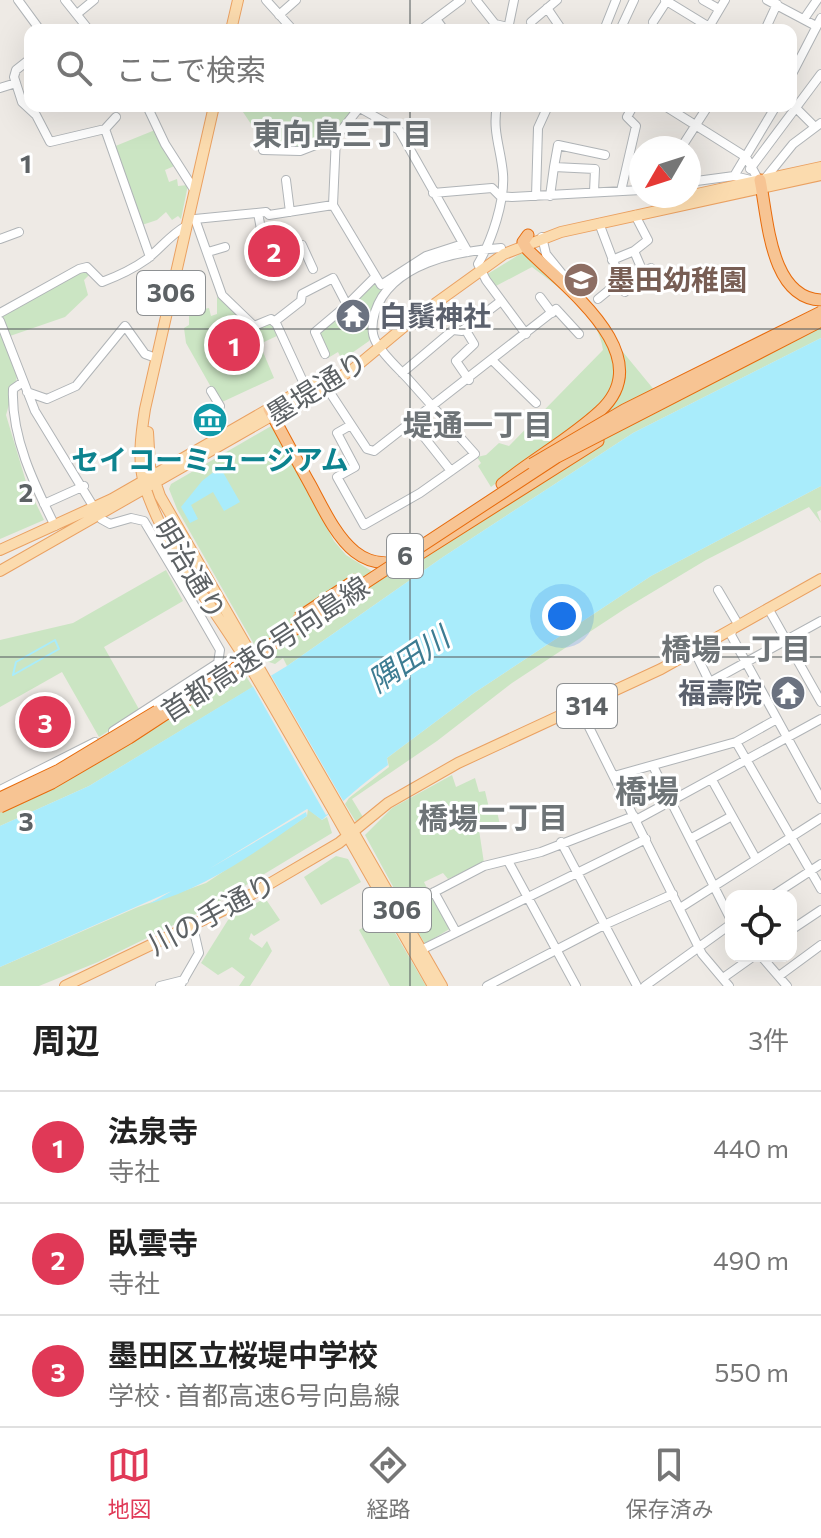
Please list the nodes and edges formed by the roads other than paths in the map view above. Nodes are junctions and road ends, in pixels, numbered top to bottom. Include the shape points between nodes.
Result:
1 (18, 0) edge
2 (65, 0) edge
3 (94, 0) edge
4 (238, 0) edge
5 (244, 0) edge
6 (266, 0) edge
7 (296, 0) edge
8 (461, 0) edge
9 (476, 0) edge
10 (514, 0) edge
11 (557, 0) edge
12 (616, 0) edge
13 (634, 0) edge
14 (703, 0) edge
15 (725, 0) edge
16 (767, 0) edge
17 (817, 0) edge
18 (666, 1) edge
19 (777, 4) junction
20 (547, 8) junction
21 (719, 9) junction
22 (77, 14) junction
23 (279, 15) junction
24 (821, 18) edge
25 (436, 19) junction
26 (804, 19) junction
27 (531, 22) dead end
28 (653, 22) dead end
29 (36, 24) edge
30 (84, 24) edge
31 (232, 24) edge
32 (239, 24) edge
33 (287, 24) edge
34 (429, 24) edge
35 (440, 24) edge
36 (495, 24) edge
37 (509, 24) edge
38 (558, 24) edge
39 (606, 24) edge
40 (623, 24) edge
41 (701, 24) edge
42 (708, 24) edge
43 (768, 24) edge
44 (817, 29) edge
45 (797, 63) edge
46 (24, 64) edge
47 (821, 74) edge
48 (16, 83) junction
49 (0, 88) edge
50 (797, 100) edge
51 (24, 104) edge
52 (797, 107) edge
53 (33, 112) edge
54 (150, 112) edge
55 (213, 112) edge
56 (219, 112) edge
57 (355, 112) edge
58 (368, 112) edge
59 (496, 112) edge
60 (545, 112) edge
61 (630, 112) edge
62 (674, 112) edge
63 (704, 112) edge
64 (772, 112) edge
65 (788, 112) edge
66 (116, 117) dead end
67 (695, 125) junction
68 (818, 125) edge
69 (105, 129) junction
70 (688, 136) edge
71 (336, 137) junction
72 (263, 150) dead end
73 (605, 155) dead end
74 (746, 157) junction
75 (554, 167) junction
76 (821, 167) edge
77 (750, 169) junction
78 (821, 175) edge
79 (734, 176) junction
80 (286, 180) dead end
81 (701, 180) edge
82 (761, 184) junction
83 (195, 191) junction
84 (621, 191) junction
85 (629, 191) edge
86 (594, 192) junction
87 (433, 193) junction
88 (500, 196) junction
89 (536, 196) junction
90 (550, 196) junction
91 (333, 205) junction
92 (290, 212) junction
93 (258, 213) junction
94 (635, 215) junction
95 (191, 223) junction
96 (599, 223) junction
97 (261, 229) dead end
98 (19, 232) dead end
99 (542, 237) junction
100 (0, 239) edge
101 (302, 245) dead end
102 (527, 245) junction
103 (225, 247) dead end
104 (465, 248) junction
105 (501, 248) junction
106 (487, 249) junction
107 (634, 251) junction
108 (208, 252) junction
109 (150, 257) junction
110 (612, 260) junction
111 (479, 267) junction
112 (651, 268) dead end
113 (313, 269) dead end
114 (375, 277) junction
115 (567, 280) dead end
116 (620, 281) junction
117 (625, 292) dead end
118 (540, 297) dead end
119 (603, 300) dead end
120 (821, 300) edge
121 (501, 301) junction
122 (347, 305) junction
123 (821, 312) edge
124 (0, 313) edge
125 (552, 313) junction
126 (0, 321) edge
127 (274, 322) junction
128 (821, 322) edge
129 (465, 329) junction
130 (526, 334) junction
131 (579, 334) dead end
132 (378, 345) junction
133 (325, 354) dead end
134 (156, 358) junction
135 (493, 361) junction
136 (402, 373) junction
137 (705, 379) junction
138 (469, 380) junction
139 (23, 382) junction
140 (325, 385) junction
141 (306, 388) junction
142 (211, 391) dead end
143 (27, 392) junction
144 (536, 403) dead end
145 (220, 406) dead end
146 (434, 408) junction
147 (273, 417) junction
148 (413, 423) junction
149 (351, 425) junction
150 (451, 471) junction
151 (149, 483) junction
152 (502, 484) junction
153 (84, 486) junction
154 (44, 504) junction
155 (97, 512) junction
156 (55, 526) junction
157 (0, 550) edge
158 (0, 571) edge
159 (821, 579) edge
160 (211, 586) junction
161 (718, 590) dead end
162 (195, 595) junction
163 (768, 608) junction
164 (821, 621) edge
165 (736, 626) junction
166 (786, 640) junction
167 (694, 650) junction
168 (746, 662) junction
169 (255, 668) junction
170 (731, 670) junction
171 (737, 681) dead end
172 (821, 702) edge
173 (580, 709) junction
174 (777, 719) junction
175 (821, 719) edge
176 (787, 738) junction
177 (736, 742) junction
178 (746, 761) junction
179 (653, 766) junction
180 (614, 776) junction
181 (712, 780) junction
182 (0, 790) edge
183 (0, 798) edge
184 (821, 799) edge
185 (672, 802) junction
186 (0, 807) edge
187 (732, 816) junction
188 (635, 818) junction
189 (821, 818) edge
190 (351, 836) junction
191 (646, 839) junction
192 (690, 839) junction
193 (789, 839) junction
194 (561, 842) junction
195 (756, 859) junction
196 (508, 861) junction
197 (821, 864) edge
198 (808, 871) junction
199 (577, 873) junction
200 (714, 887) junction
201 (821, 889) edge
202 (781, 890) edge
203 (434, 892) junction
204 (673, 894) junction
205 (527, 896) junction
206 (680, 908) junction
207 (725, 910) edge
208 (821, 910) edge
209 (398, 911) junction
210 (604, 925) junction
211 (797, 926) edge
212 (193, 927) junction
213 (725, 927) edge
214 (456, 932) junction
215 (821, 945) edge
216 (698, 947) junction
217 (557, 949) junction
218 (421, 950) junction
219 (748, 962) edge
220 (766, 962) edge
221 (510, 974) junction
222 (779, 976) junction
223 (726, 982) edge
224 (183, 983) edge
225 (651, 984) edge
226 (65, 986) edge
227 (160, 986) edge
228 (433, 986) edge
229 (442, 986) edge
230 (487, 986) edge
231 (516, 986) edge
232 (576, 986) edge
233 (637, 986) edge
234 (787, 986) edge

1 - 29 street
2 - 22 street
3 - 22 street
4 - 31 main road
5 - 32 main road
6 - 23 street
7 - 23 street
8 - 25 street
9 - 36 street
10 - 37 street
11 - 20 street
12 - 39 street
13 - 40 street
14 - 21 street
15 - 21 street
16 - 19 street
17 - 26 street
18 - 28 street
18 - 41 street
19 - 26 street
19 - 43 street
20 - 27 street
20 - 38 street
21 - 42 street
22 - 30 street
23 - 33 street
24 - 44 street
25 - 34 street
25 - 35 street
26 - 44 street
44 - 45 street
46 - 48 street via 16,70
47 - 50 street
48 - 49 street
48 - 51 street
52 - 68 street
53 - 69 street via 50,142
54 - 83 street
55 - 83 main road, 明治通り / 306
56 - 95 main road, 明治通り / 306
57 - 71 street
58 - 87 street via 399,130
59 - 88 street via 503,172
60 - 89 street via 538,128
61 - 84 street via 627,117 636,126
62 - 67 street
63 - 67 street
64 - 74 street
65 - 77 street
66 - 69 street
67 - 70 street
67 - 74 street
68 - 82 street via 793,144
69 - 109 street
71 - 72 street via 300,151
71 - 91 street
73 - 75 street via 558,145
74 - 77 street
74 - 79 street
75 - 86 street via 595,169
75 - 90 street
76 - 82 main road, 墨堤通り
77 - 82 street
78 - 82 main road, 墨堤通り
79 - 81 street
79 - 82 street
80 - 92 street
82 - 94 main road, 墨堤通り
82 - 102 main road, 墨堤通り
82 - 120 highway via 785,280 797,293
83 - 95 main road, 明治通り / 306
84 - 85 street
84 - 86 street
86 - 90 street
87 - 88 street via 492,188
87 - 104 street
88 - 89 street
88 - 106 street
89 - 90 street
91 - 92 street
91 - 114 street
92 - 93 street
93 - 95 street
93 - 97 street
94 - 96 main road, 墨堤通り
94 - 107 street via 648,240
95 - 108 street
95 - 109 street via 167,237
95 - 134 main road, 明治通り / 306
95 - 151 main road, 明治通り / 306 via 150,419
96 - 99 main road, 墨堤通り
96 - 110 street
98 - 100 street
99 - 102 main road, 墨堤通り
99 - 115 street via 546,254
101 - 113 street
102 - 105 main road, 墨堤通り
102 - 111 main road, 墨堤通り
102 - 152 highway, bridge via 590,310 613,344 619,372 616,389 599,412
103 - 108 street
104 - 106 street
104 - 114 street via 426,256 381,285
104 - 132 street via 418,268 386,291 374,318
105 - 106 street
105 - 111 main road, 墨堤通り
106 - 111 street
107 - 110 street
107 - 112 street via 643,272
108 - 127 street via 222,295 236,305 240,316 254,326
109 - 124 street via 102,282 87,267 79,269
110 - 116 street
111 - 121 street
111 - 132 main road, 墨堤通り
114 - 122 street
116 - 117 street
116 - 119 street
118 - 125 street
121 - 129 street
121 - 130 street
122 - 127 street via 333,278 302,294 301,301
122 - 133 street via 315,332
123 - 152 highway, 首都高速6号向島線 / 6, bridge via 624,410
125 - 130 street
125 - 131 street via 556,309
126 - 139 street
127 - 141 street
128 - 137 highway, 首都高速6号向島線 / 6, bridge
129 - 136 street via 453,330
129 - 138 street via 474,344 456,361
130 - 135 street
132 - 136 street
132 - 140 main road, 墨堤通り
132 - 141 main road, 墨堤通り
134 - 143 street via 145,354 125,326 76,386 47,399
134 - 151 main road, 明治通り / 306 via 142,428
135 - 138 street
135 - 144 street
136 - 146 street
137 - 147 highway, bridge via 421,553 388,564 361,557 341,539
137 - 186 highway, 首都高速6号向島線 / 6, bridge via 557,457 129,738
138 - 146 street
139 - 143 street
139 - 154 street via 13,389 13,412
140 - 147 main road, 墨堤通り
140 - 149 street
141 - 147 main road, 墨堤通り
142 - 145 street
143 - 153 street
146 - 148 street
146 - 150 street via 475,454
147 - 151 main road, 墨堤通り
148 - 149 street via 370,452
148 - 150 street
149 - 150 street via 337,433 355,467 337,477 364,525
151 - 155 main road, 墨堤通り
151 - 160 main road, 明治通り / 306
151 - 162 main road, 明治通り / 306
152 - 183 highway, 首都高速6号向島線 / 6, bridge via 125,732
153 - 154 street
153 - 155 street
154 - 156 street
155 - 156 main road, 墨堤通り
155 - 158 main road, 墨堤通り
155 - 162 street via 110,524 131,518 144,521
156 - 157 main road, 墨堤通り
159 - 163 main road, 314
160 - 162 street
160 - 169 main road, 明治通り / 306
161 - 165 street
162 - 169 main road, 明治通り / 306
162 - 182 street via 220,650 218,663 106,736
163 - 165 main road, 314
163 - 166 street
164 - 166 street
165 - 167 main road, 314
165 - 168 street via 731,635
166 - 168 street
166 - 172 street
167 - 170 street via 710,682
167 - 173 main road, 314
168 - 170 street
168 - 174 street
169 - 190 main road, 明治通り / 306
170 - 171 street
173 - 180 street
173 - 190 main road, 314 via 458,763 388,803
174 - 176 street
174 - 177 street
175 - 176 street
176 - 178 street
176 - 184 street
177 - 178 street
177 - 179 street
178 - 181 street
178 - 193 street
179 - 180 street
179 - 185 street
180 - 188 street
181 - 185 street
181 - 187 street
185 - 188 street
185 - 192 street
187 - 192 street
187 - 195 street
188 - 191 street
188 - 194 street
189 - 193 street
190 - 209 main road, 明治通り / 306
190 - 212 main road, 川の手通り / 314
190 - 228 main road, 明治通り / 306
191 - 199 street
191 - 204 street
192 - 200 street
193 - 195 street
193 - 198 street
194 - 196 street
194 - 199 street
195 - 200 street
196 - 203 street via 468,873
196 - 205 street
197 - 198 street
198 - 201 street
198 - 202 street
199 - 205 street
199 - 210 street
200 - 206 street
200 - 207 street
203 - 209 street
203 - 214 street
204 - 206 street
204 - 210 street
205 - 214 street
205 - 217 street
206 - 216 street
208 - 211 street
209 - 218 main road, 明治通り / 306
210 - 217 street
210 - 233 street
212 - 224 street via 199,953
212 - 226 main road, 川の手通り / 314
213 - 216 street
214 - 218 street
215 - 222 street
216 - 223 street
216 - 225 street
217 - 221 street
217 - 232 street
218 - 229 main road, 明治通り / 306
219 - 223 street
220 - 222 street
221 - 230 street
221 - 231 street
222 - 234 street
224 - 227 street

